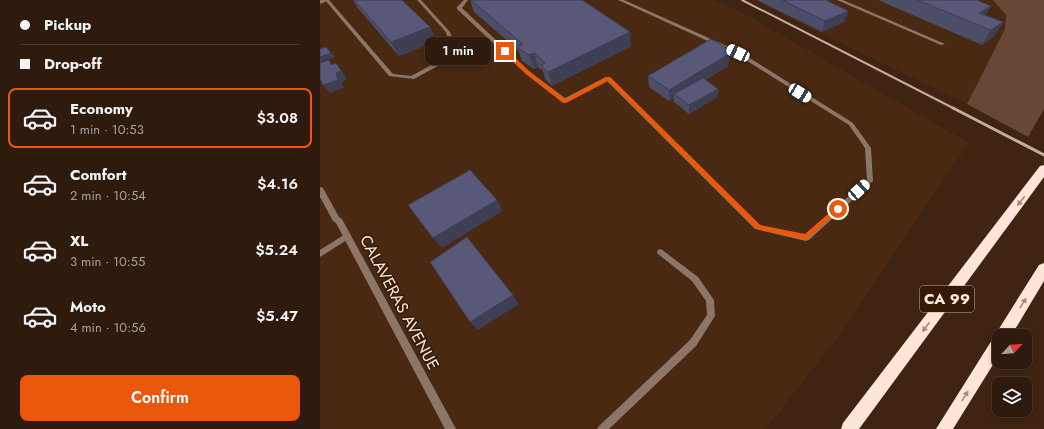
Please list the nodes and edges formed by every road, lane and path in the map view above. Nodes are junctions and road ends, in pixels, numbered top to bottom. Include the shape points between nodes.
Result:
1 (327, 0) edge
2 (419, 0) edge
3 (466, 0) edge
4 (620, 0) edge
5 (839, 0) edge
6 (320, 2) edge
7 (943, 44) dead end
8 (1044, 169) edge
9 (320, 190) edge
10 (347, 236) junction
11 (661, 252) dead end
12 (320, 254) edge
13 (1044, 269) edge
14 (1007, 329) edge
15 (992, 353) edge
16 (451, 429) edge
17 (602, 429) edge
18 (849, 429) edge
19 (944, 429) edge

1 - 2 lane via 391,75 412,78 455,55 448,32
1 - 6 street
3 - 4 lane via 459,8 528,73 564,101 608,78 758,227 806,238 870,181 868,148 850,124 738,53
5 - 7 lane
8 -> 18 highway, CA 99
9 - 10 street, CALAVERAS AVENUE
10 - 12 lane
10 - 16 street, CALAVERAS AVENUE
11 - 17 lane via 695,279 710,300 711,316 693,343
14 -> 13 highway
19 -> 15 highway

